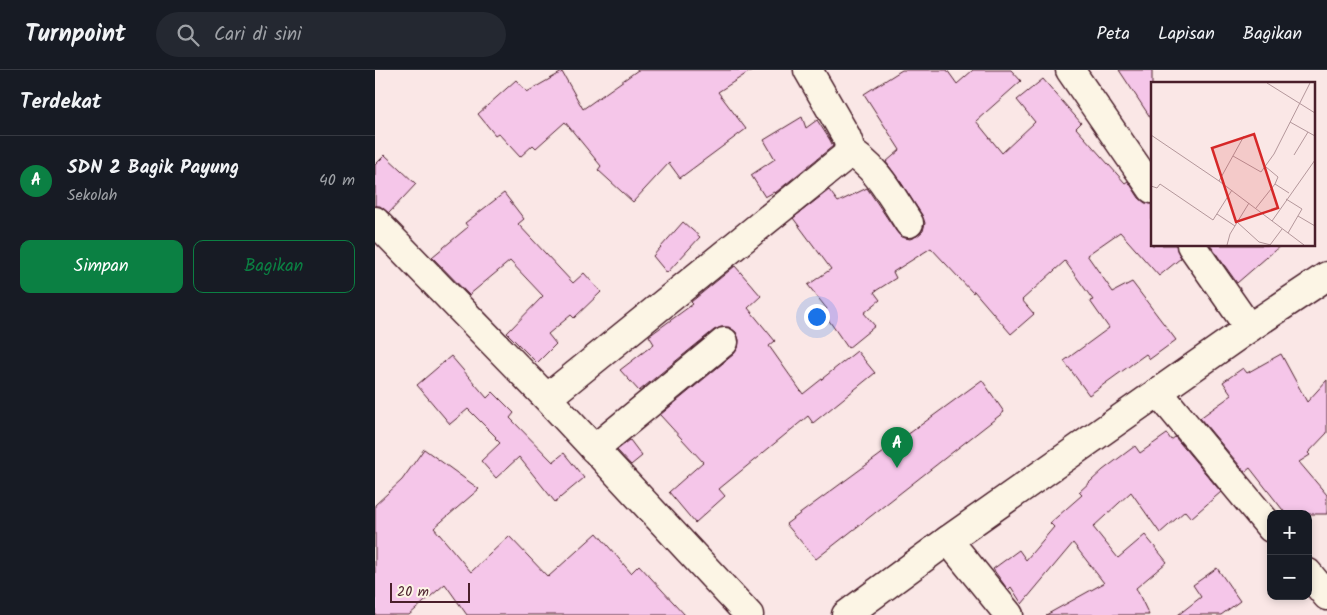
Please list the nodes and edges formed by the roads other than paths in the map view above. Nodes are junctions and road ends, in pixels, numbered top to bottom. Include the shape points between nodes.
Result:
1 (808, 70) edge
2 (1070, 70) edge
3 (848, 151) junction
4 (1151, 188) edge
5 (375, 221) edge
6 (909, 223) dead end
7 (1192, 246) edge
8 (1327, 276) edge
9 (1249, 328) junction
10 (725, 342) dead end
11 (1159, 393) junction
12 (547, 398) junction
13 (595, 449) junction
14 (1267, 523) edge
15 (948, 540) junction
16 (1312, 578) edge
17 (1327, 596) edge
18 (749, 615) edge
19 (846, 615) edge
20 (1009, 615) edge

1 - 3 street via 846,136
2 - 4 street
3 - 6 street via 859,156 871,168
3 - 12 street via 835,166
5 - 12 street
7 - 9 street
8 - 9 street
9 - 11 street
10 - 13 street
11 - 14 street
11 - 15 street
12 - 13 street
13 - 18 street
15 - 19 street
15 - 20 street
16 - 17 street

